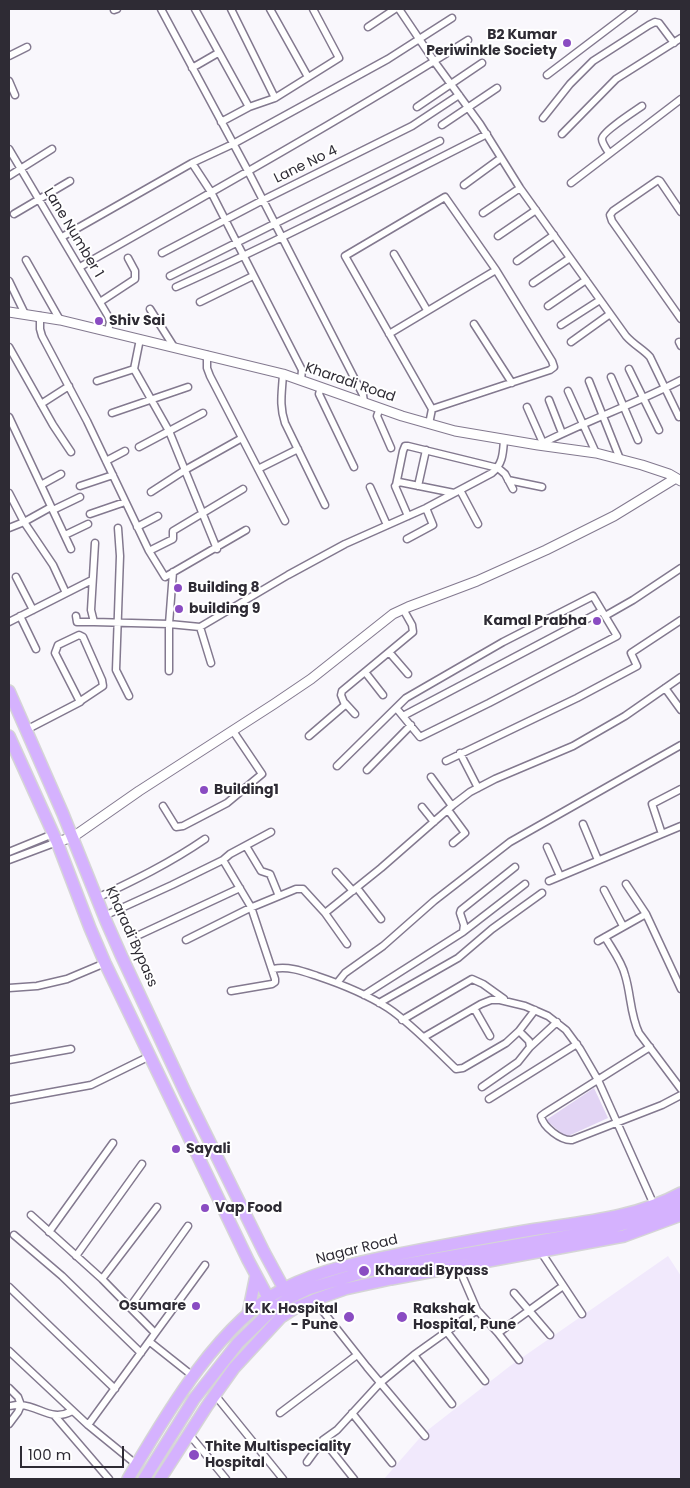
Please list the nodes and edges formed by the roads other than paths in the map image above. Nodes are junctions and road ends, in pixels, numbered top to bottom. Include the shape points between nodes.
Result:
1 (161, 9) edge
2 (195, 9) edge
3 (231, 9) edge
4 (270, 9) edge
5 (313, 9) edge
6 (395, 9) edge
7 (399, 9) edge
8 (634, 9) edge
9 (452, 18) dead end
10 (368, 27) dead end
11 (419, 38) junction
12 (681, 38) edge
13 (468, 40) dead end
14 (674, 43) junction
15 (27, 47) dead end
16 (218, 53) junction
17 (9, 56) edge
18 (434, 61) junction
19 (482, 63) dead end
20 (192, 68) junction
21 (547, 75) dead end
22 (308, 77) junction
23 (9, 81) edge
24 (451, 84) junction
25 (497, 88) dead end
26 (15, 95) dead end
27 (459, 95) junction
28 (275, 98) junction
29 (681, 98) edge
30 (642, 106) dead end
31 (249, 107) junction
32 (417, 107) dead end
33 (468, 107) junction
34 (543, 118) dead end
35 (221, 122) junction
36 (442, 125) dead end
37 (487, 134) junction
38 (562, 134) dead end
39 (440, 142) dead end
40 (232, 144) junction
41 (9, 149) edge
42 (52, 149) dead end
43 (609, 153) junction
44 (501, 158) junction
45 (192, 163) junction
46 (20, 169) junction
47 (248, 171) junction
48 (9, 176) edge
49 (70, 181) dead end
50 (571, 183) dead end
51 (464, 185) dead end
52 (520, 188) junction
53 (211, 192) junction
54 (39, 200) junction
55 (262, 200) junction
56 (536, 210) junction
57 (681, 212) edge
58 (484, 213) dead end
59 (14, 214) dead end
60 (225, 220) junction
61 (274, 223) junction
62 (554, 235) junction
63 (498, 236) dead end
64 (62, 237) junction
65 (282, 238) junction
66 (237, 243) junction
67 (162, 253) dead end
68 (394, 254) dead end
69 (244, 257) junction
70 (128, 258) dead end
71 (570, 258) junction
72 (26, 260) dead end
73 (517, 261) dead end
74 (80, 267) junction
75 (496, 270) junction
76 (170, 276) dead end
77 (254, 276) junction
78 (586, 280) junction
79 (9, 281) edge
80 (533, 283) dead end
81 (176, 287) dead end
82 (600, 300) junction
83 (100, 302) junction
84 (200, 302) dead end
85 (548, 306) dead end
86 (150, 310) dead end
87 (427, 310) junction
88 (9, 312) edge
89 (25, 314) junction
90 (610, 314) junction
91 (40, 316) junction
92 (681, 319) edge
93 (60, 320) junction
94 (474, 324) dead end
95 (561, 325) dead end
96 (108, 331) junction
97 (389, 334) junction
98 (140, 339) junction
99 (571, 342) dead end
100 (9, 347) edge
101 (174, 347) junction
102 (207, 355) junction
103 (134, 369) junction
104 (629, 369) dead end
105 (283, 374) junction
106 (610, 377) dead end
107 (301, 380) junction
108 (681, 380) edge
109 (97, 381) dead end
110 (589, 382) dead end
111 (512, 383) junction
112 (69, 386) junction
113 (321, 387) junction
114 (188, 388) dead end
115 (664, 389) junction
116 (568, 391) dead end
117 (643, 399) junction
118 (152, 400) junction
119 (549, 400) dead end
120 (364, 402) junction
121 (41, 404) junction
122 (527, 407) dead end
123 (624, 407) junction
124 (380, 408) junction
125 (432, 409) junction
126 (202, 413) dead end
127 (112, 414) dead end
128 (603, 416) junction
129 (9, 417) edge
130 (679, 417) dead end
131 (429, 424) junction
132 (582, 424) junction
133 (659, 430) dead end
134 (169, 431) junction
135 (562, 433) junction
136 (242, 438) junction
137 (504, 440) junction
138 (638, 440) dead end
139 (540, 444) junction
140 (139, 447) dead end
141 (391, 448) dead end
142 (298, 449) junction
143 (426, 450) junction
144 (125, 451) dead end
145 (71, 452) dead end
146 (596, 453) junction
147 (620, 459) junction
148 (106, 461) junction
149 (354, 467) dead end
150 (498, 468) junction
151 (258, 469) junction
152 (185, 470) junction
153 (61, 474) dead end
154 (113, 475) junction
155 (508, 480) junction
156 (679, 480) edge
157 (396, 484) junction
158 (41, 485) junction
159 (80, 486) dead end
160 (418, 486) junction
161 (370, 487) dead end
162 (542, 487) dead end
163 (243, 489) dead end
164 (513, 489) dead end
165 (457, 491) junction
166 (151, 492) dead end
167 (9, 493) edge
168 (80, 497) dead end
169 (125, 502) junction
170 (325, 505) dead end
171 (52, 508) junction
172 (426, 508) junction
173 (90, 514) dead end
174 (203, 514) junction
175 (158, 516) dead end
176 (408, 516) junction
177 (285, 521) dead end
178 (24, 522) junction
179 (88, 524) dead end
180 (387, 524) junction
181 (478, 524) dead end
182 (137, 527) junction
183 (9, 528) edge
184 (118, 528) dead end
185 (246, 530) dead end
186 (65, 535) junction
187 (407, 540) dead end
188 (94, 543) dead end
189 (217, 548) junction
190 (71, 549) dead end
191 (149, 551) junction
192 (681, 568) edge
193 (173, 572) junction
194 (16, 578) dead end
195 (92, 580) junction
196 (66, 593) junction
197 (403, 609) junction
198 (33, 610) junction
199 (604, 613) junction
200 (20, 616) junction
201 (76, 616) dead end
202 (681, 620) edge
203 (9, 622) edge
204 (94, 622) junction
205 (118, 624) junction
206 (169, 624) junction
207 (200, 628) junction
208 (36, 649) dead end
209 (390, 652) junction
210 (211, 663) dead end
211 (169, 671) dead end
212 (365, 672) junction
213 (408, 674) dead end
214 (681, 676) edge
215 (666, 688) junction
216 (9, 691) edge
217 (128, 696) dead end
218 (383, 696) dead end
219 (80, 702) junction
220 (346, 703) junction
221 (397, 709) junction
222 (681, 710) edge
223 (355, 714) dead end
224 (403, 716) junction
225 (411, 725) junction
226 (26, 730) junction
227 (233, 731) junction
228 (9, 736) edge
229 (310, 736) dead end
230 (681, 744) edge
231 (460, 754) junction
232 (446, 761) dead end
233 (336, 766) dead end
234 (367, 770) dead end
235 (431, 777) dead end
236 (478, 788) junction
237 (681, 789) edge
238 (163, 806) dead end
239 (422, 807) dead end
240 (450, 808) junction
241 (434, 822) junction
242 (583, 824) dead end
243 (681, 826) edge
244 (271, 832) dead end
245 (71, 833) junction
246 (662, 834) junction
247 (55, 838) junction
248 (205, 839) dead end
249 (453, 843) dead end
250 (246, 846) junction
251 (547, 847) dead end
252 (9, 852) edge
253 (9, 860) edge
254 (223, 860) junction
255 (598, 860) junction
256 (515, 866) dead end
257 (336, 872) dead end
258 (560, 876) junction
259 (549, 881) dead end
260 (525, 884) dead end
261 (626, 884) dead end
262 (240, 888) junction
263 (355, 890) junction
264 (604, 890) dead end
265 (542, 893) dead end
266 (279, 896) junction
267 (97, 898) junction
268 (251, 907) junction
269 (325, 913) junction
270 (646, 914) junction
271 (104, 916) junction
272 (381, 919) dead end
273 (624, 926) junction
274 (463, 932) junction
275 (139, 935) dead end
276 (605, 937) junction
277 (186, 940) dead end
278 (598, 941) dead end
279 (347, 944) dead end
280 (105, 963) junction
281 (273, 969) junction
282 (337, 983) junction
283 (9, 988) edge
284 (681, 988) edge
285 (231, 991) dead end
286 (364, 995) junction
287 (505, 1000) junction
288 (379, 1003) junction
289 (474, 1008) junction
290 (535, 1010) junction
291 (402, 1020) junction
292 (557, 1022) junction
293 (518, 1031) junction
294 (490, 1036) dead end
295 (424, 1037) junction
296 (577, 1044) junction
297 (530, 1047) junction
298 (650, 1047) junction
299 (71, 1049) dead end
300 (150, 1056) junction
301 (9, 1060) edge
302 (598, 1080) junction
303 (482, 1087) dead end
304 (681, 1089) edge
305 (681, 1095) edge
306 (489, 1098) dead end
307 (9, 1100) edge
308 (618, 1122) junction
309 (113, 1143) dead end
310 (142, 1164) dead end
311 (681, 1193) edge
312 (681, 1204) edge
313 (654, 1205) junction
314 (157, 1207) dead end
315 (31, 1215) dead end
316 (681, 1215) edge
317 (188, 1226) dead end
318 (49, 1232) junction
319 (14, 1235) dead end
320 (541, 1252) junction
321 (76, 1256) junction
322 (205, 1265) dead end
323 (458, 1266) junction
324 (256, 1275) junction
325 (102, 1279) junction
326 (563, 1286) junction
327 (9, 1287) edge
328 (287, 1293) junction
329 (514, 1293) dead end
330 (314, 1300) junction
331 (271, 1303) junction
332 (130, 1307) junction
333 (476, 1310) junction
334 (530, 1310) junction
335 (248, 1314) junction
336 (582, 1314) dead end
337 (447, 1332) junction
338 (498, 1332) junction
339 (156, 1334) junction
340 (550, 1335) dead end
341 (150, 1342) junction
342 (9, 1351) edge
343 (141, 1353) junction
344 (357, 1355) junction
345 (414, 1355) junction
346 (519, 1360) dead end
347 (189, 1373) dead end
348 (484, 1381) dead end
349 (380, 1383) junction
350 (9, 1388) edge
351 (115, 1389) junction
352 (215, 1395) junction
353 (452, 1404) dead end
354 (21, 1405) junction
355 (9, 1406) edge
356 (72, 1411) junction
357 (280, 1413) dead end
358 (352, 1413) junction
359 (54, 1415) junction
360 (9, 1424) edge
361 (88, 1426) junction
362 (189, 1434) junction
363 (425, 1436) dead end
364 (323, 1440) junction
365 (308, 1462) dead end
366 (392, 1463) dead end
367 (137, 1465) junction
368 (109, 1479) edge
369 (128, 1479) edge
370 (144, 1479) edge
371 (160, 1479) edge
372 (226, 1479) edge
373 (283, 1479) edge
374 (354, 1479) edge

1 - 20 street
2 - 16 street
3 - 28 street
4 - 22 street
5 - 22 street via 339,58
6 - 10 street
7 - 11 street
8 - 21 street
9 - 11 street
11 - 18 street
11 - 40 street via 388,59
12 - 14 street
13 - 18 street
14 - 34 street via 660,23 649,24 592,61
14 - 38 street via 616,79
15 - 17 street
16 - 20 street
16 - 31 street
18 - 24 street
18 - 47 street
19 - 24 street
20 - 35 street
22 - 28 street
23 - 26 street
24 - 27 street
24 - 32 street
25 - 33 street
27 - 33 street
27 - 55 street, Lane No 4 via 412,126
28 - 31 street
29 - 43 street
30 - 43 street via 602,136
31 - 35 street
33 - 36 street
33 - 37 street
35 - 40 street
37 - 44 street
37 - 65 street
39 - 61 street
40 - 45 street
40 - 47 street
41 - 46 street, Lane Number 1
42 - 46 street
43 - 50 street
44 - 51 street
44 - 52 street
45 - 53 street
45 - 64 street
46 - 48 street
46 - 54 street, Lane Number 1
47 - 53 street
47 - 55 street
49 - 54 street
52 - 56 street
52 - 58 street
53 - 60 street
53 - 74 street
54 - 59 street
54 - 64 street, Lane Number 1
55 - 60 street, Lane No 4
55 - 61 street
56 - 62 street
56 - 63 street
57 - 92 street via 658,180 610,215
60 - 66 street
60 - 67 street, Lane No 4
61 - 65 street
61 - 66 street
62 - 71 street
62 - 73 street
64 - 74 street, Lane Number 1
65 - 69 street
65 - 120 street
66 - 69 street
66 - 76 street
68 - 87 street
69 - 77 street
69 - 81 street
70 - 83 street via 135,279
71 - 78 street
71 - 80 street
72 - 93 street
74 - 83 street, Lane Number 1
75 - 87 street
75 - 97 street via 445,197 370,241 346,256
75 - 111 street via 554,367
77 - 84 street
77 - 107 street via 302,370
78 - 82 street
78 - 85 street
79 - 89 street
82 - 90 street
82 - 95 street
83 - 96 street, Lane Number 1 via 110,322
86 - 101 street
87 - 97 street
88 - 89 street, Kharadi Road
89 - 91 street, Kharadi Road
90 - 99 street
90 - 115 street via 632,343 650,357
91 - 93 street, Kharadi Road
91 - 112 street via 42,336
93 - 96 street, Kharadi Road
94 - 111 street
96 - 98 street, Kharadi Road
97 - 125 street
98 - 101 street, Kharadi Road
98 - 103 street
100 - 121 street
101 - 102 street, Kharadi Road
102 - 105 street, Kharadi Road
102 - 136 street via 210,376
103 - 109 street
103 - 118 street
104 - 117 street
105 - 107 street, Kharadi Road
105 - 142 street via 280,404
106 - 123 street
107 - 113 street, Kharadi Road
108 - 115 street
110 - 128 street
111 - 125 street
112 - 121 street
112 - 148 street
113 - 120 street, Kharadi Road
113 - 149 street via 319,394
114 - 118 street
115 - 117 street
115 - 130 street
116 - 132 street
117 - 123 street
117 - 133 street
118 - 127 street
118 - 134 street
119 - 135 street
120 - 124 street, Kharadi Road
121 - 145 street
122 - 139 street
123 - 128 street
123 - 138 street
124 - 131 street, Kharadi Road
124 - 141 street via 378,416
125 - 131 street
126 - 134 street
128 - 132 street
128 - 147 street
129 - 158 street
131 - 137 street, Kharadi Road
132 - 135 street
132 - 146 street
134 - 140 street
134 - 152 street
135 - 139 street
136 - 151 street
136 - 152 street
137 - 139 street, Kharadi Road
137 - 150 street via 502,462
139 - 146 street, Kharadi Road
142 - 151 street
142 - 170 street
143 - 150 street
143 - 157 street via 405,446
143 - 160 street
144 - 148 street
146 - 147 street, Kharadi Road
147 - 156 street, Kharadi Road
148 - 154 street
150 - 155 street
150 - 165 street
151 - 177 street
152 - 166 street
152 - 174 street
153 - 158 street
154 - 159 street
154 - 169 street
155 - 162 street
155 - 164 street
156 - 197 street via 546,550
157 - 160 street
157 - 176 street
158 - 171 street
160 - 165 street
161 - 180 street
163 - 174 street
165 - 172 street
165 - 181 street
167 - 178 street
168 - 171 street
169 - 173 street
169 - 182 street
171 - 178 street
171 - 186 street
172 - 176 street
172 - 187 street via 433,525
174 - 189 street
174 - 191 street via 173,531 172,539
175 - 182 street
176 - 180 street
178 - 183 street
178 - 196 street via 53,565
179 - 186 street
180 - 207 street via 300,568
182 - 191 street
184 - 205 street
185 - 189 street
186 - 190 street
188 - 195 street
189 - 193 street
191 - 193 street via 165,577
192 - 199 street via 633,600
193 - 206 street
194 - 198 street
195 - 196 street
195 - 204 street
196 - 198 street
197 - 209 street via 413,632
197 - 227 street via 311,679
198 - 200 street
199 - 221 street via 593,596 434,681 406,698
199 - 224 street
199 - 225 street via 616,636 420,737
200 - 203 street
200 - 208 street
201 - 204 street via 77,622
202 - 231 street via 630,653 637,666
204 - 205 street
205 - 206 street
205 - 217 street via 116,670
206 - 207 street
206 - 211 street
207 - 210 street
209 - 212 street
209 - 213 street
212 - 218 street
212 - 220 street via 342,691
214 - 215 street
215 - 222 street
215 - 236 street via 573,746
216 - 226 highway, Kharadi Bypass
219 - 219 street via 54,653 58,646 79,635 103,686
219 - 226 street
220 - 223 street
220 - 229 street
221 - 224 street
221 - 233 street
224 - 225 street
225 - 234 street
226 - 245 highway, Kharadi Bypass
227 - 238 street via 262,774 227,803 183,826 176,827
227 - 245 street via 86,827
228 - 247 highway
230 - 282 street via 510,842 434,900
231 - 232 street
231 - 236 street
235 - 240 street
236 - 240 street
237 - 246 street via 652,804
239 - 241 street
240 - 241 street
240 - 249 street via 465,833
241 - 263 street
242 - 255 street
243 - 246 street
244 - 250 street
245 - 247 street
245 - 267 highway, Kharadi Bypass
246 - 255 street
247 - 252 street
247 - 253 street
247 - 280 highway
248 - 267 street via 149,874
250 - 254 street
250 - 266 street via 261,871 270,874
251 - 258 street
254 - 262 street
254 - 271 street
255 - 258 street
256 - 274 street via 461,910
257 - 263 street
258 - 259 street
260 - 274 street
261 - 270 street
262 - 268 street
262 - 275 street
263 - 269 street
263 - 272 street
264 - 273 street
265 - 288 street via 458,958
266 - 268 street
266 - 269 street via 304,889
267 - 271 highway, Kharadi Bypass
268 - 277 street
268 - 281 street
269 - 279 street
270 - 273 street
270 - 284 street
271 - 328 highway, Kharadi Bypass via 186,1094
273 - 276 street
274 - 286 street
276 - 278 street
276 - 298 street via 625,972 638,1032
280 - 283 street via 67,979
280 - 300 highway
281 - 282 street via 297,970
281 - 285 street via 276,979 272,984
282 - 286 street
286 - 288 street
287 - 289 street via 491,1000
287 - 290 street
287 - 291 street via 472,979
288 - 291 street
289 - 294 street
289 - 295 street
290 - 292 street
290 - 293 street
291 - 295 street
292 - 296 street
292 - 297 street
293 - 295 street via 506,1043 460,1070 456,1070
293 - 297 street via 529,1041
296 - 302 street
296 - 306 street
297 - 303 street via 518,1062
298 - 302 street
298 - 304 street
299 - 301 street
300 - 307 street via 92,1085
300 - 324 highway
302 - 308 street
302 - 308 street via 545,1113 541,1116 542,1121 566,1141
305 - 308 street
308 - 313 street
309 - 318 street
310 - 321 street
311 - 313 highway, Nagar Road
312 - 328 highway via 602,1230 367,1271
313 - 328 highway, Nagar Road via 618,1216 339,1267 305,1279
314 - 325 street
315 - 318 street
316 - 320 highway via 624,1236
317 - 332 street
318 - 321 street
319 - 343 street via 62,1276
320 - 323 highway
320 - 326 street
321 - 325 street
322 - 339 street
323 - 330 highway via 345,1289
323 - 333 street
324 - 331 highway
324 - 335 highway
325 - 332 street
326 - 334 street
326 - 336 street
327 - 351 street
328 - 331 highway, Nagar Road
329 - 334 street
330 - 344 street
330 - 352 highway via 281,1317 234,1368
331 - 335 highway, Nagar Road
331 - 370 highway via 194,1399
332 - 339 street
333 - 337 street
333 - 338 street
334 - 338 street
334 - 340 street
335 - 367 highway, Nagar Road via 184,1389
337 - 345 street
337 - 348 street
338 - 346 street
339 - 341 street
341 - 343 street
341 - 347 street
342 - 356 street
343 - 351 street
344 - 349 street
344 - 357 street
345 - 349 street
345 - 353 street
349 - 358 street
349 - 363 street
350 - 354 street
351 - 361 street
352 - 362 highway
352 - 373 street
354 - 355 street
354 - 359 street
354 - 360 street
356 - 359 street
356 - 361 street
358 - 364 street
358 - 366 street
359 - 368 street
361 - 367 street
362 - 371 highway
362 - 372 street
364 - 365 street
364 - 374 street
367 - 369 highway, Nagar Road

